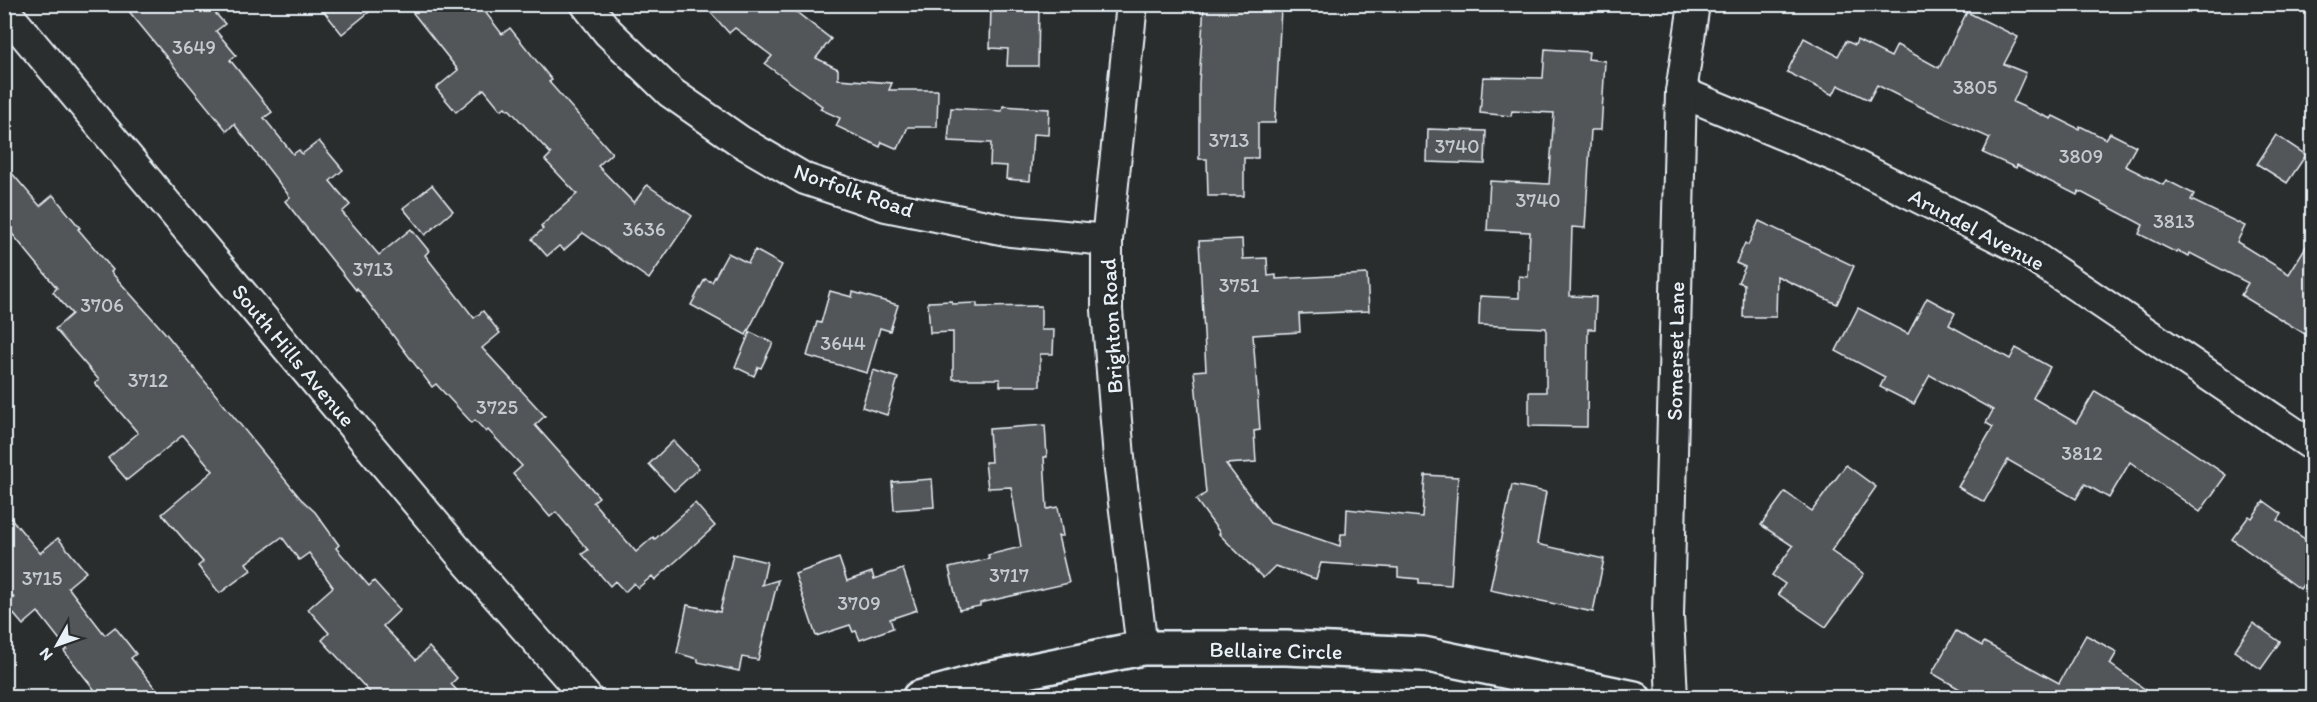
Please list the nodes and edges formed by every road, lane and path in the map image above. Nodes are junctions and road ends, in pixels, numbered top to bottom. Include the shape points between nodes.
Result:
1 (586, 4) edge
2 (1132, 4) edge
3 (1694, 4) edge
4 (4, 10) edge
5 (1681, 92) junction
6 (1107, 240) junction
7 (2313, 445) edge
8 (1142, 648) junction
9 (587, 698) edge
10 (919, 698) edge
11 (1634, 698) edge
12 (1672, 698) edge

1 - 6 street, Norfolk Road via 608,32 670,92 740,141 805,179 886,206 1011,231
2 - 6 street, Brighton Road
3 - 5 street, Somerset Lane
4 - 9 street, South Hills Avenue via 462,556
5 - 7 street, Arundel Avenue via 1844,160 2022,249
5 - 12 street, Somerset Lane via 1668,615
6 - 8 street, Brighton Road via 1107,310 1120,470
8 - 10 street, Bellaire Circle via 983,680
8 - 11 street, Bellaire Circle via 1286,648 1423,654

